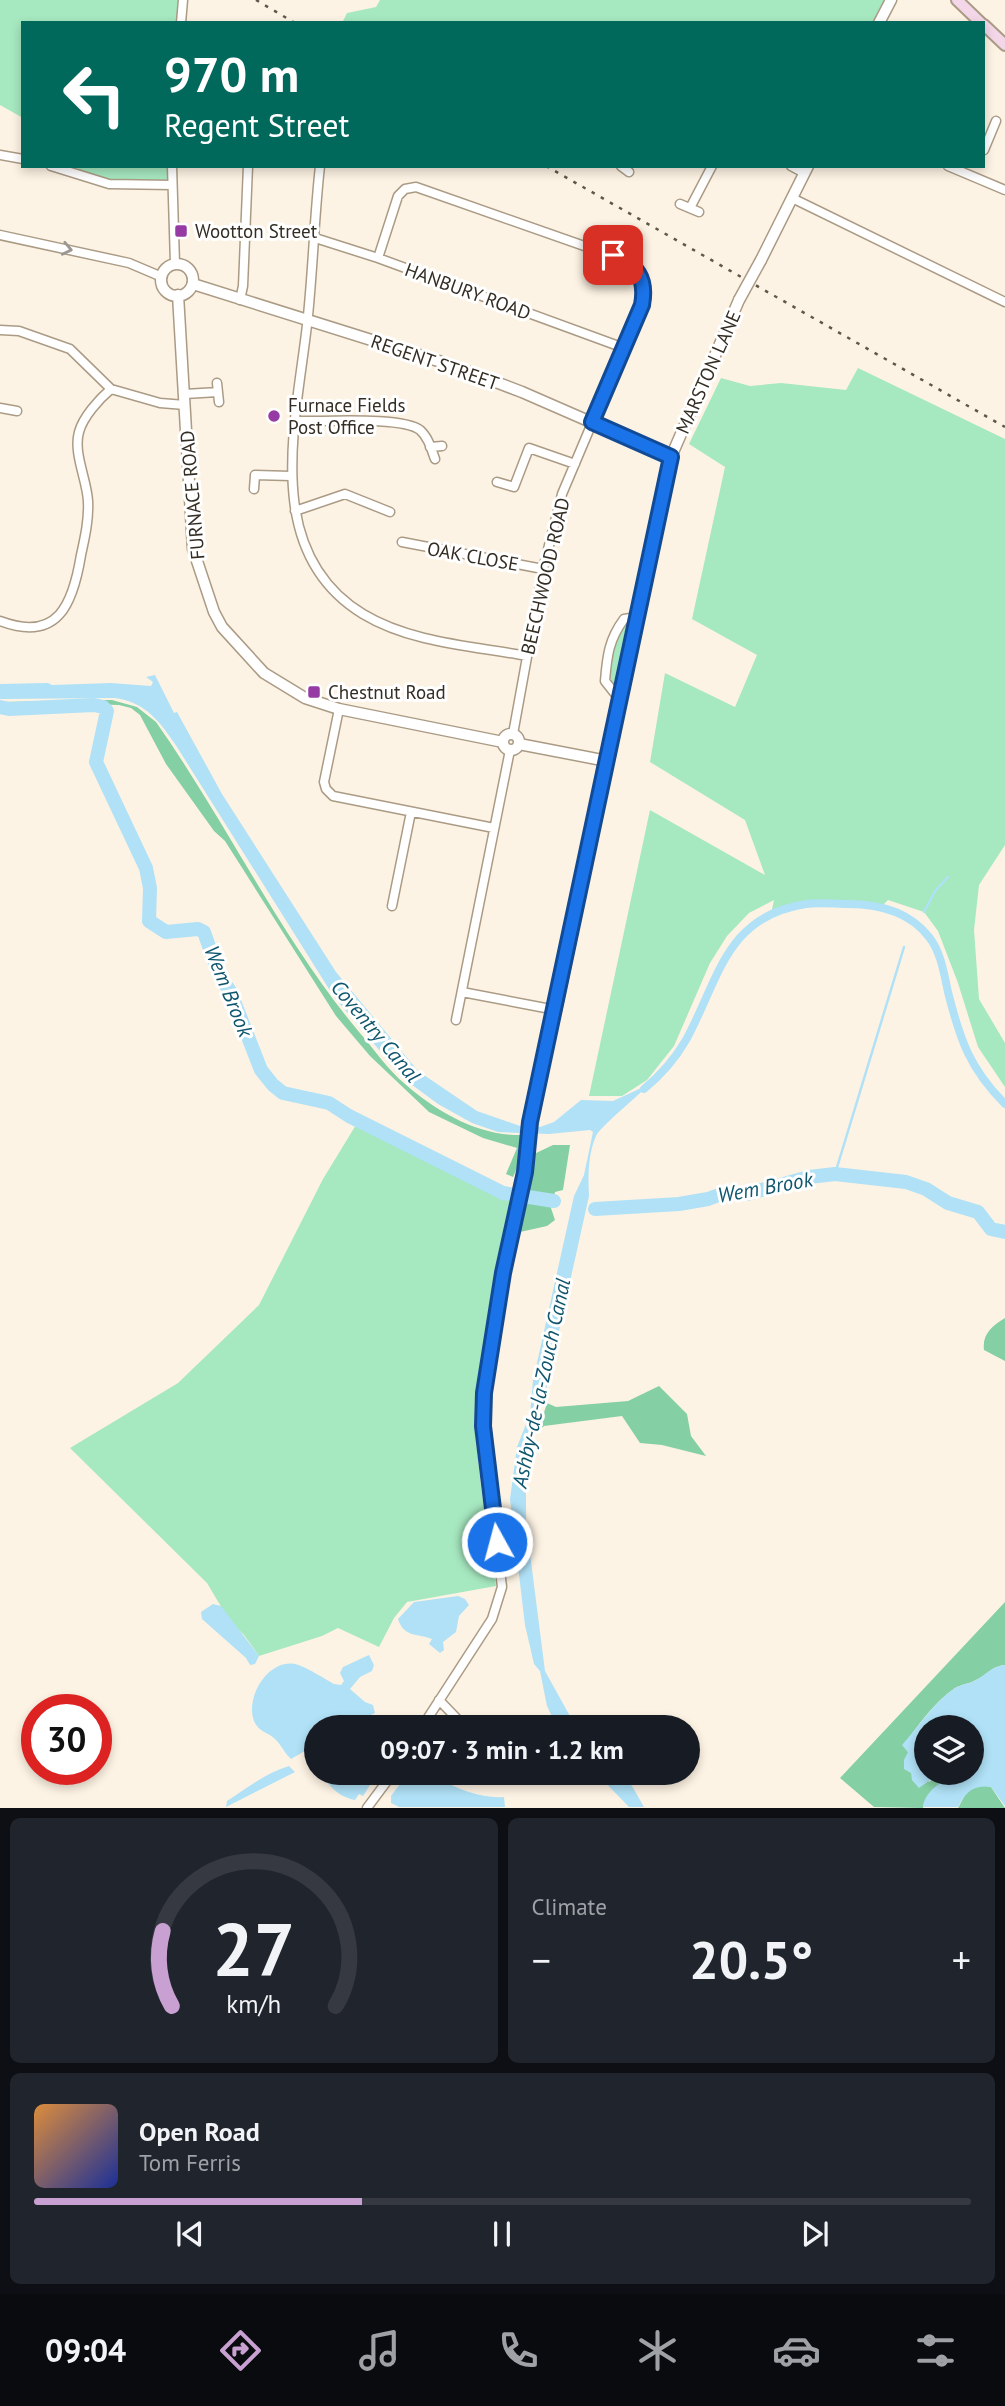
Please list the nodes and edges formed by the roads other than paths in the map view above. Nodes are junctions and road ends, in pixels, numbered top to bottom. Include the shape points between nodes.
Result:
1 (183, 0) edge
2 (891, 0) edge
3 (957, 0) edge
4 (181, 21) edge
5 (880, 21) edge
6 (979, 21) edge
7 (985, 27) edge
8 (1005, 46) edge
9 (996, 121) dead end
10 (985, 148) edge
11 (0, 155) edge
12 (21, 159) edge
13 (58, 168) edge
14 (172, 168) edge
15 (248, 168) edge
16 (320, 168) edge
17 (624, 168) edge
18 (711, 168) edge
19 (806, 170) edge
20 (968, 170) edge
21 (629, 172) dead end
22 (172, 186) junction
23 (1005, 190) edge
24 (792, 198) junction
25 (680, 204) dead end
26 (0, 235) edge
27 (312, 237) junction
28 (378, 258) junction
29 (175, 264) junction
30 (162, 277) junction
31 (193, 284) junction
32 (178, 296) junction
33 (240, 300) junction
34 (1005, 302) edge
35 (307, 322) junction
36 (0, 330) edge
37 (624, 348) junction
38 (218, 383) dead end
39 (111, 389) junction
40 (184, 394) junction
41 (185, 405) junction
42 (0, 408) edge
43 (17, 411) dead end
44 (295, 421) junction
45 (592, 422) junction
46 (442, 446) dead end
47 (430, 447) junction
48 (671, 457) junction
49 (435, 459) dead end
50 (575, 464) junction
51 (291, 476) junction
52 (497, 482) dead end
53 (254, 489) dead end
54 (295, 511) junction
55 (390, 512) dead end
56 (402, 542) dead end
57 (543, 569) junction
58 (638, 617) junction
59 (0, 621) edge
60 (527, 656) junction
61 (620, 700) junction
62 (339, 709) junction
63 (513, 734) joint
64 (511, 746) junction
65 (607, 761) junction
66 (411, 812) junction
67 (494, 828) junction
68 (392, 906) dead end
69 (462, 992) junction
70 (556, 1010) junction
71 (456, 1020) dead end
72 (439, 1700) junction
73 (430, 1715) edge
74 (453, 1715) edge
75 (384, 1785) edge
76 (367, 1808) edge

1 - 4 street
2 - 5 street
3 - 6 main road
7 - 8 main road
9 - 10 street
11 - 12 street
13 - 22 street via 110,184
14 - 22 street
15 - 33 street
16 - 27 street
17 - 21 street
18 - 25 street via 694,210
19 - 24 street, MARSTON LANE
20 - 23 street
22 - 29 street
24 - 34 street
24 - 48 street, MARSTON LANE, bridge via 739,300
26 -> 30 street via 129,263
27 - 28 street, HANBURY ROAD
27 - 35 street
28 - 37 street, HANBURY ROAD
28 - 37 street, BEECHWOOD ROAD via 398,196 415,187 598,249 639,271 645,289
29 - 30 street via 166,268
29 - 31 street via 191,271
30 - 32 street via 165,290
31 - 32 street
31 - 33 street, REGENT STREET
32 - 40 street, FURNACE ROAD
33 - 35 street, REGENT STREET
35 - 44 street
35 - 45 street, REGENT STREET via 451,365
36 - 39 street via 19,331 70,349
37 - 45 street, BEECHWOOD ROAD
38 - 40 street via 218,397
39 - 41 street
39 - 59 street via 79,431 89,514 77,582 69,600 55,619 37,628
40 - 41 street, FURNACE ROAD
41 - 62 street, FURNACE ROAD via 193,549 214,612 238,648 264,673 305,698
42 - 43 street
44 - 47 street via 409,425 418,428
44 - 51 street
45 - 48 street, REGENT STREET
45 - 50 street, BEECHWOOD ROAD
46 - 47 street
47 - 49 street
48 - 58 street, MARSTON LANE
50 - 52 street via 529,448 514,487
50 - 57 street, BEECHWOOD ROAD via 562,494
51 - 53 street via 255,475
51 - 54 street
54 - 55 street via 345,495
54 - 60 street via 317,568 331,588 362,613 407,634
56 - 57 street, OAK CLOSE
57 - 60 street, BEECHWOOD ROAD
58 - 61 street, MARSTON LANE
58 - 61 street via 624,619 607,651 605,681
60 - 63 street, BEECHWOOD ROAD
61 - 65 street, MARSTON LANE
62 - 64 street, FURNACE ROAD
62 - 66 street via 326,767 326,789 344,800
63 - 64 street via 519,739
64 - 65 street, FURNACE ROAD
64 - 67 street
65 - 70 street, MARSTON LANE
66 - 67 street
66 - 68 street
67 - 69 street
69 - 70 street
69 - 71 street
70 - 72 street, MARSTON LANE via 530,1122 484,1393 483,1426 502,1587 492,1619
72 - 73 street, MARSTON LANE
72 - 74 street
75 - 76 street

